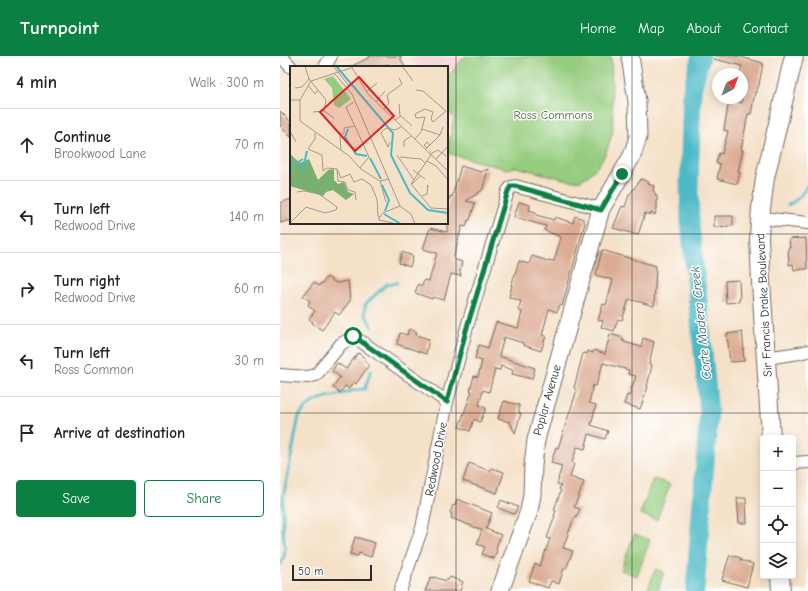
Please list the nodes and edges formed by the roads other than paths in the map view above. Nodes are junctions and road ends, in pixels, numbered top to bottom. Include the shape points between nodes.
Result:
1 (281, 56) edge
2 (331, 56) edge
3 (630, 56) edge
4 (794, 56) edge
5 (290, 66) edge
6 (326, 66) edge
7 (601, 210) junction
8 (761, 218) junction
9 (808, 223) edge
10 (808, 351) edge
11 (766, 358) junction
12 (280, 375) edge
13 (447, 402) junction
14 (771, 435) edge
15 (808, 462) edge
16 (796, 463) edge
17 (780, 579) edge
18 (400, 591) edge
19 (500, 591) edge
20 (781, 591) edge

1 - 5 street
2 - 6 street
3 - 7 street, Poplar Avenue via 637,101 638,137 632,156
4 - 8 main road, Sir Francis Drake Boulevard via 765,178
7 - 13 street, Redwood Drive via 511,186 467,327
7 - 19 street, Poplar Avenue via 536,440 529,511
8 - 9 street
8 - 11 main road, Sir Francis Drake Boulevard via 759,247
10 - 11 street
11 - 14 main road, Sir Francis Drake Boulevard
12 - 13 street via 316,375 340,344 353,336
13 - 18 street, Redwood Drive via 422,528
15 - 16 street
17 - 20 main road

